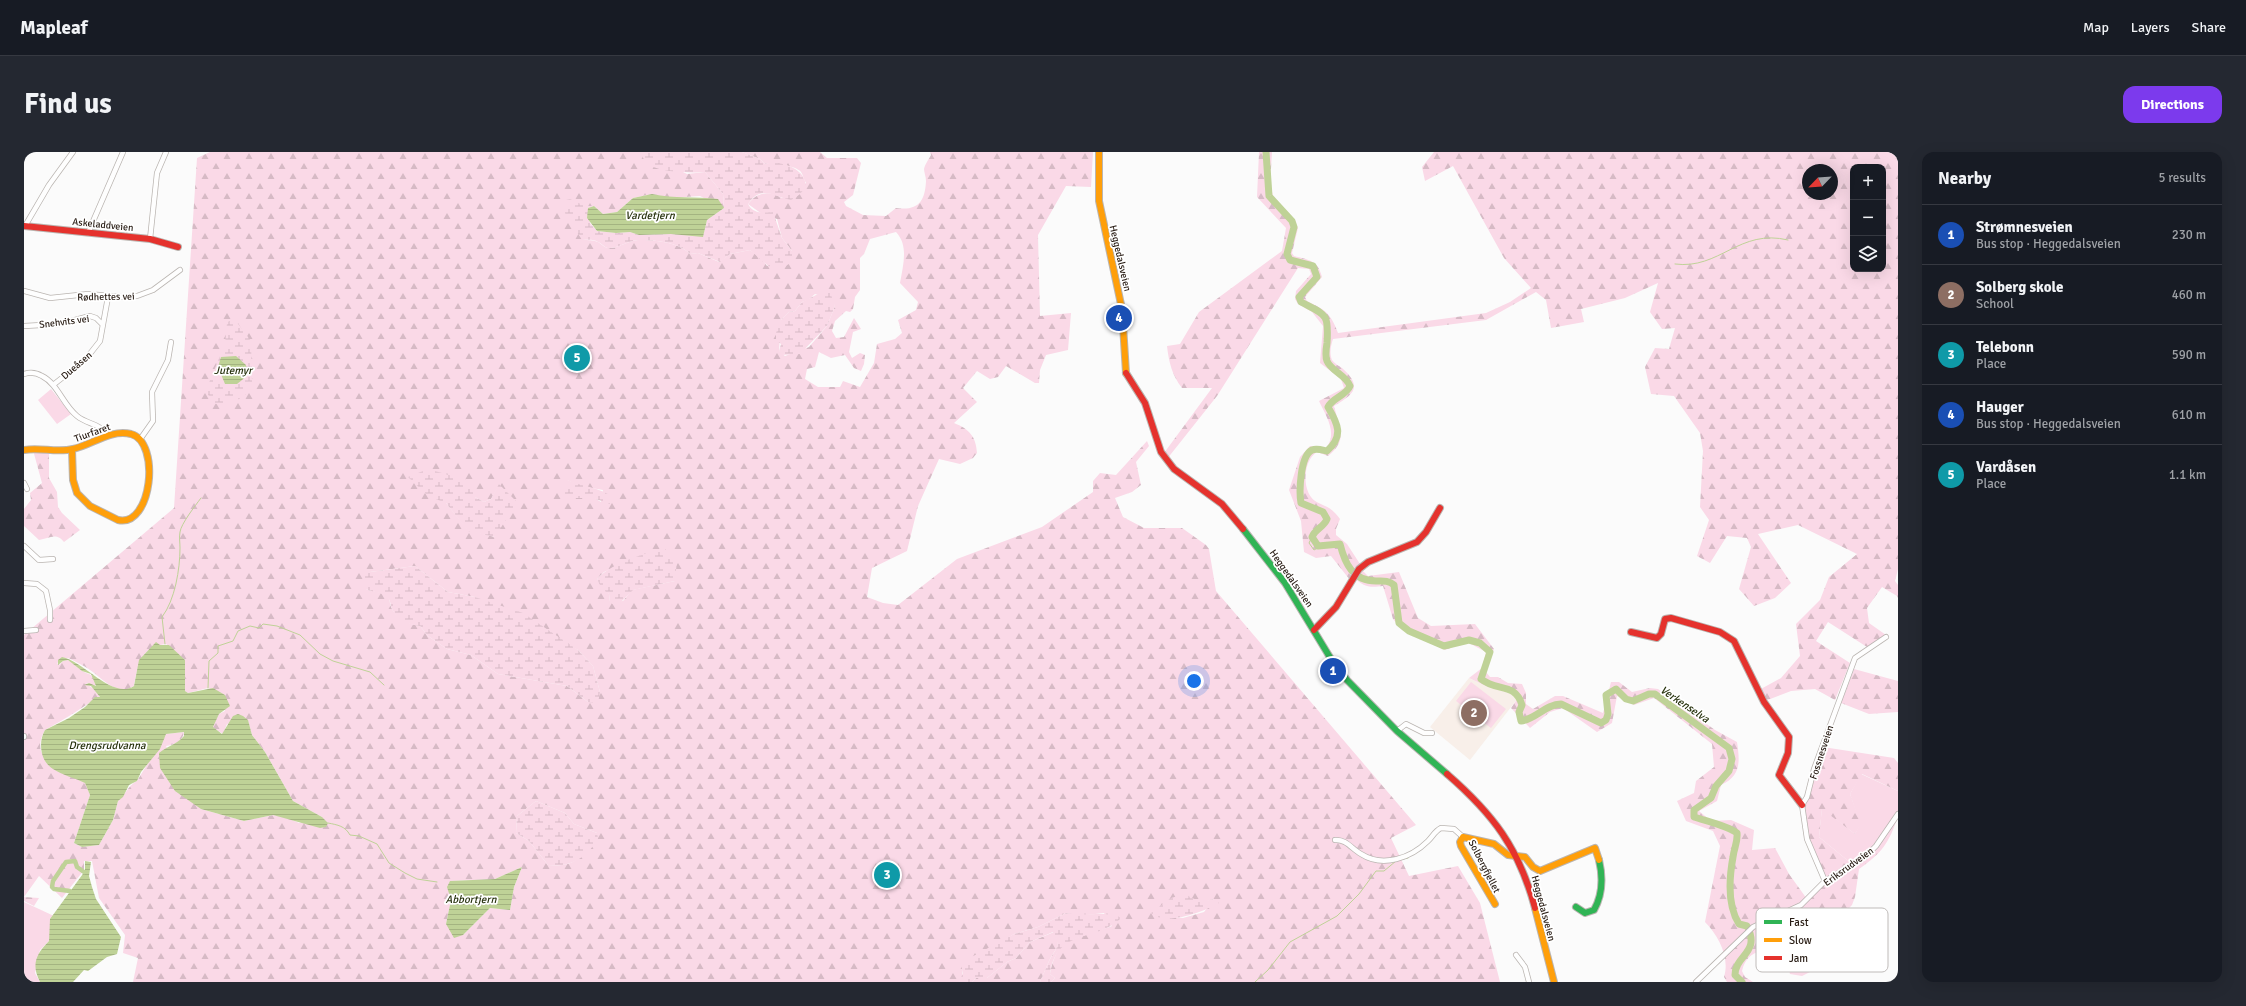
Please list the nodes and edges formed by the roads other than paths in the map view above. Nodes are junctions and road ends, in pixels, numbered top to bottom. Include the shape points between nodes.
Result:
1 (73, 152) edge
2 (123, 152) edge
3 (166, 152) edge
4 (1099, 152) edge
5 (24, 226) edge
6 (88, 232) junction
7 (150, 238) junction
8 (178, 247) dead end
9 (180, 270) dead end
10 (24, 291) edge
11 (108, 297) junction
12 (102, 324) junction
13 (24, 326) edge
14 (171, 342) dead end
15 (24, 374) edge
16 (53, 385) junction
17 (107, 436) junction
18 (141, 438) junction
19 (24, 450) edge
20 (72, 450) junction
21 (24, 483) edge
22 (27, 489) dead end
23 (1440, 508) dead end
24 (24, 546) edge
25 (53, 559) dead end
26 (24, 583) edge
27 (50, 620) dead end
28 (36, 630) dead end
29 (1314, 630) junction
30 (24, 631) edge
31 (1631, 632) dead end
32 (1886, 637) dead end
33 (1397, 731) junction
34 (1432, 733) dead end
35 (1802, 805) junction
36 (1898, 814) edge
37 (1463, 836) junction
38 (1334, 840) dead end
39 (1516, 855) junction
40 (1826, 881) junction
41 (1495, 904) dead end
42 (1576, 907) dead end
43 (1794, 908) edge
44 (1756, 926) edge
45 (1516, 955) dead end
46 (1529, 982) edge
47 (1554, 982) edge
48 (1696, 982) edge

1 - 5 street
2 - 6 street
3 - 7 street via 157,173
4 - 29 street, Heggedalsveien via 1099,201 1122,309 1122,362 1127,378 1145,403 1164,458 1174,469 1222,504 1235,518 1285,582
5 - 6 street, Askeladdveien
6 - 7 street, Askeladdveien
7 - 8 street, Askeladdveien
9 - 11 street, Rødhettes vei via 146,294
10 - 11 street, Rødhettes vei via 50,298 88,294
11 - 12 street, Dueåsen
12 - 13 street, Snehvits vei via 90,316 60,324
12 - 16 street, Dueåsen via 103,334 97,346 85,360
14 - 18 street via 165,370 152,392 153,421
15 - 16 street, Dueåsen via 39,374
16 - 17 street, Dueåsen via 73,413 98,426
17 - 18 street, Tiurfaret via 121,433
17 - 20 street, Tiurfaret
18 - 20 street via 148,452 149,485 135,517 124,522 86,504 78,496 72,482
19 - 20 street, Tiurfaret
21 - 22 street
23 - 29 street via 1417,542 1368,562 1354,574 1336,607
24 - 25 street via 39,560
26 - 27 street via 37,584 46,591
28 - 30 street
29 - 33 street, Heggedalsveien via 1340,673
31 - 35 street via 1657,638 1661,634 1665,620 1671,618 1720,632 1734,640 1764,702 1789,737 1790,743 1779,775
32 - 35 street, Fossnesveien via 1855,658
33 - 34 street via 1406,724 1424,733
33 - 39 street, Heggedalsveien via 1465,790 1498,825
35 - 40 street via 1809,846
36 - 40 street, Eriksrudveien via 1870,852
37 - 38 street, Solbergfjellet via 1454,829 1441,828 1420,848 1388,861 1374,860 1343,841
37 - 39 street, Solbergfjellet via 1494,844 1508,855
37 - 41 street, Solbergfjellet via 1460,842
39 - 42 street, Solbergfjellet via 1525,857 1540,871 1595,848 1601,876 1600,895 1594,910 1585,913
39 - 47 street, Heggedalsveien via 1532,893
40 - 43 street, Eriksrudveien via 1801,905
44 - 48 street, Eriksrudveien
45 - 46 street via 1525,967

